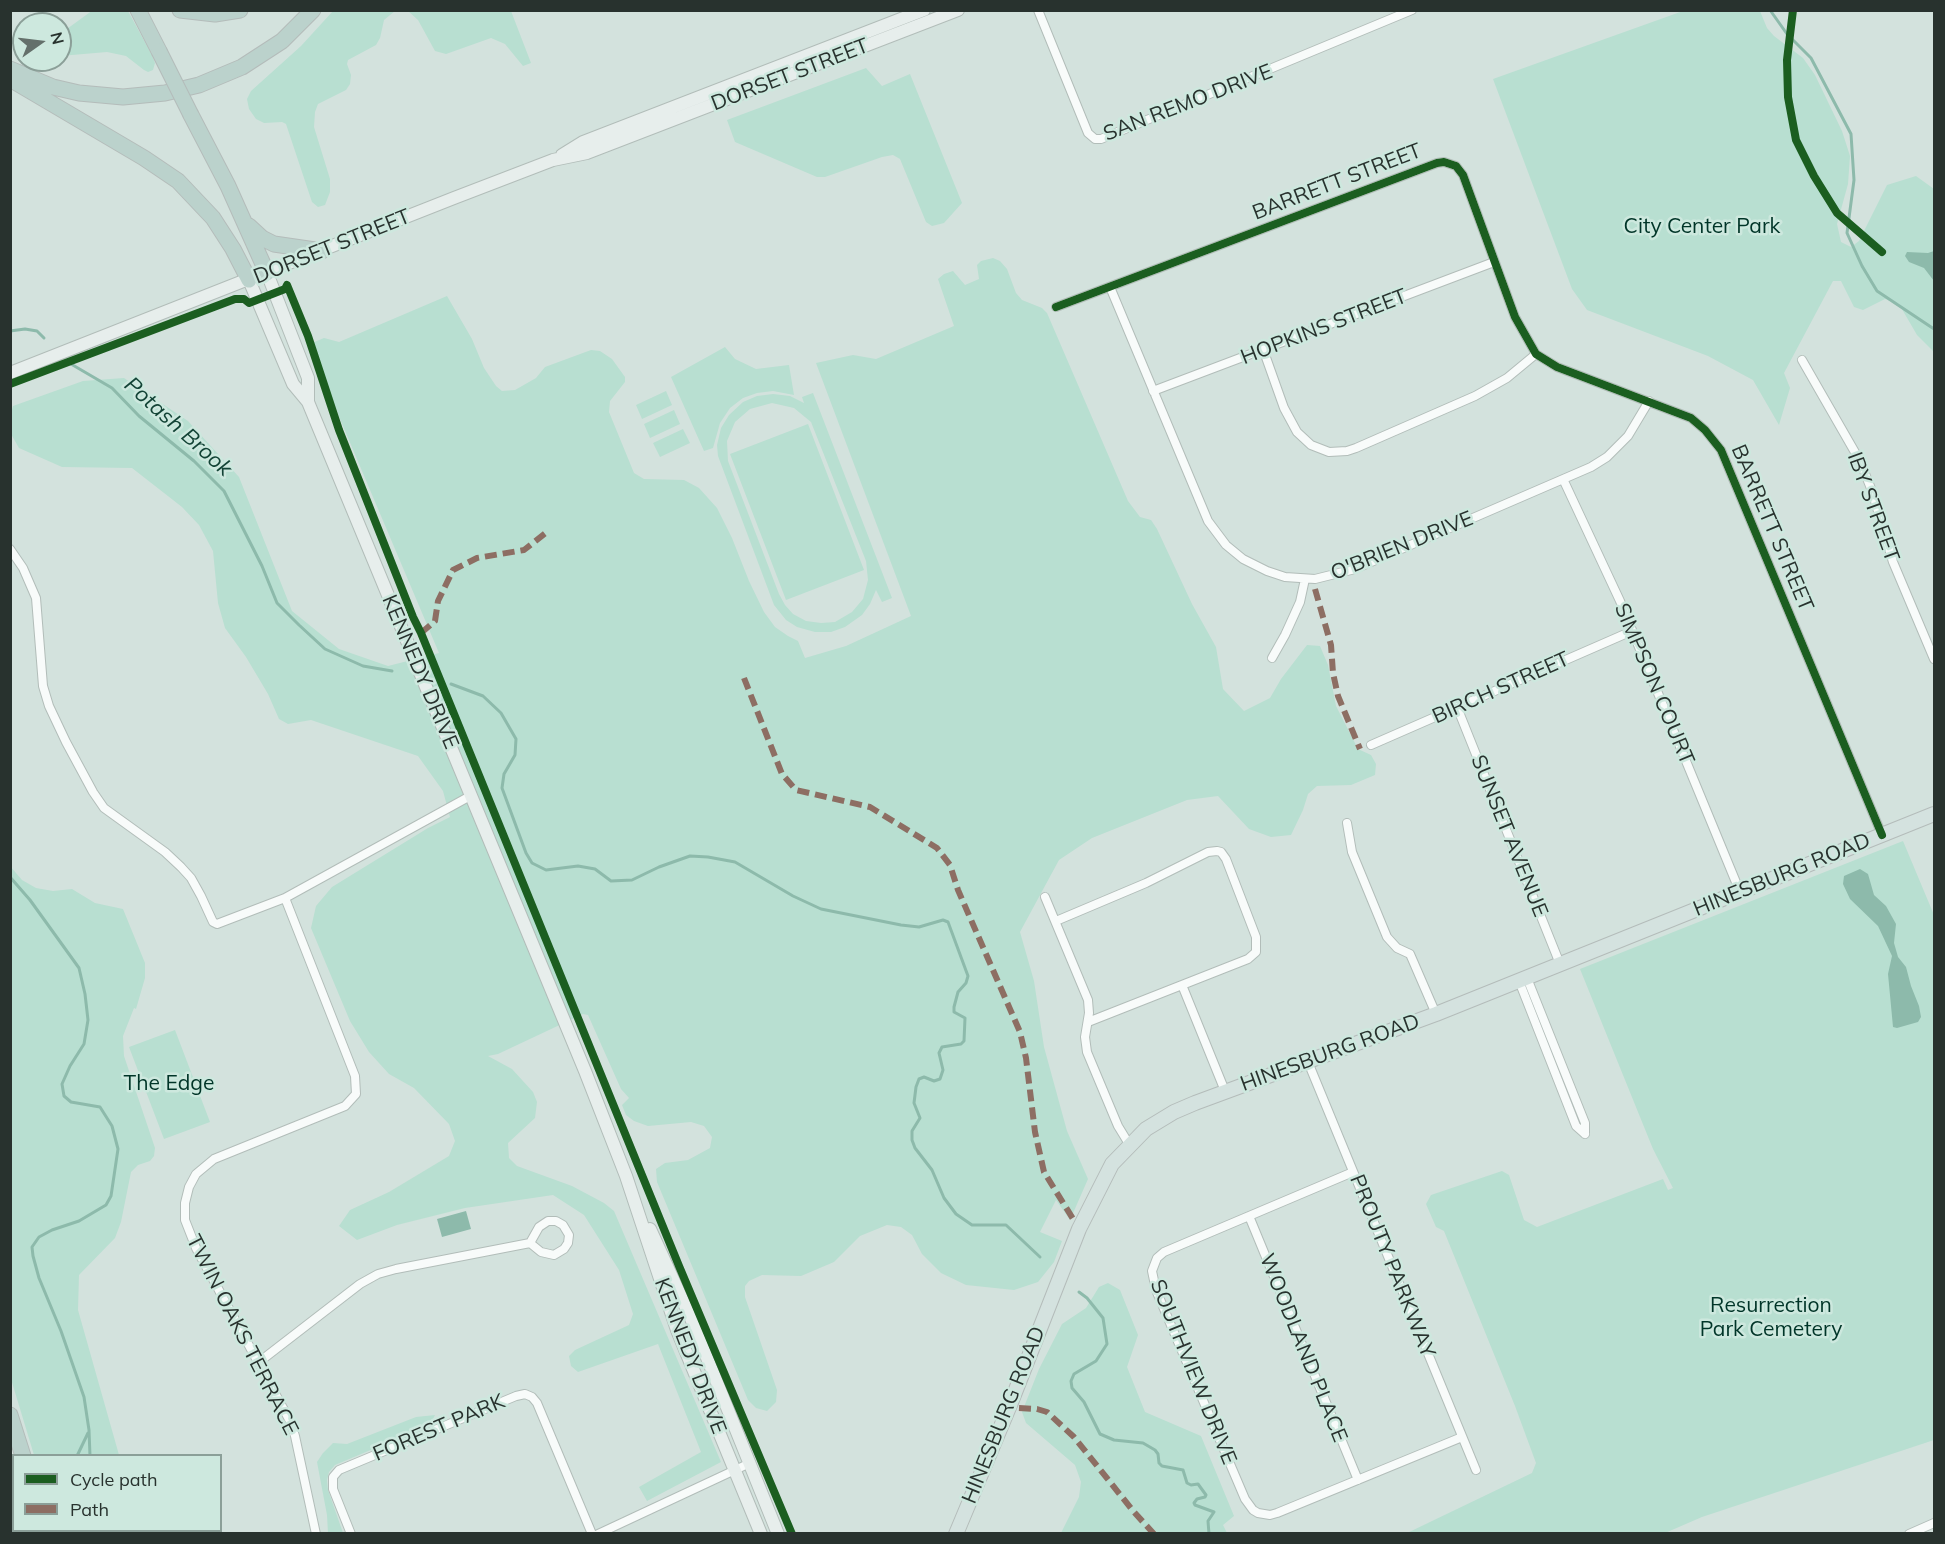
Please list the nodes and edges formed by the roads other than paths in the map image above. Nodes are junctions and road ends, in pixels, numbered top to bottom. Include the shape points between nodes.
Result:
1 (138, 10) edge
2 (180, 10) edge
3 (240, 10) edge
4 (313, 10) edge
5 (924, 10) edge
6 (958, 10) edge
7 (1038, 10) edge
8 (1412, 10) edge
9 (10, 69) edge
10 (10, 79) edge
11 (553, 160) junction
12 (242, 216) junction
13 (322, 251) junction
14 (1494, 262) junction
15 (267, 273) junction
16 (249, 280) junction
17 (1110, 287) junction
18 (1056, 307) dead end
19 (1263, 349) junction
20 (1536, 354) junction
21 (1802, 360) dead end
22 (10, 373) edge
23 (1153, 391) junction
24 (1649, 401) junction
25 (308, 402) junction
26 (1563, 479) junction
27 (10, 549) edge
28 (1305, 579) junction
29 (1632, 631) junction
30 (1272, 658) dead end
31 (1935, 659) edge
32 (1457, 707) junction
33 (1371, 745) dead end
34 (472, 795) junction
35 (1935, 814) edge
36 (1347, 823) dead end
37 (1882, 835) junction
38 (1740, 892) junction
39 (1045, 897) dead end
40 (285, 898) junction
41 (1056, 921) junction
42 (1560, 964) junction
43 (1523, 979) junction
44 (1182, 985) junction
45 (1436, 1014) junction
46 (1088, 1022) junction
47 (1308, 1062) junction
48 (1225, 1091) junction
49 (1129, 1144) junction
50 (1353, 1172) junction
51 (626, 1176) junction
52 (1249, 1216) junction
53 (530, 1243) junction
54 (259, 1362) junction
55 (10, 1415) edge
56 (1462, 1437) junction
57 (23, 1454) edge
58 (750, 1463) junction
59 (735, 1470) junction
60 (1476, 1470) dead end
61 (1358, 1480) junction
62 (1935, 1523) edge
63 (316, 1533) edge
64 (351, 1533) edge
65 (592, 1533) edge
66 (598, 1533) edge
67 (761, 1533) edge
68 (778, 1533) edge
69 (956, 1533) edge
70 (1909, 1533) edge

1 - 12 highway, bridge
2 - 3 highway via 215,14
4 - 9 highway via 282,41 252,61 209,82 175,91 134,97 91,95 53,87
5 - 11 main road, DORSET STREET via 583,142
6 - 11 main road, DORSET STREET via 587,153
7 - 8 street, SAN REMO DRIVE via 1088,133 1095,139
10 - 16 highway via 178,181 213,218
11 - 13 main road, DORSET STREET
12 - 13 highway via 257,234 274,244
12 - 15 highway
13 - 15 main road, DORSET STREET
14 - 17 street, BARRETT STREET via 1463,175 1456,166 1444,162
14 - 19 street, HOPKINS STREET
14 - 20 street, BARRETT STREET via 1515,317
15 - 16 main road, DORSET STREET
15 - 25 main road, KENNEDY DRIVE via 308,378
16 - 22 main road, DORSET STREET
16 - 25 main road, KENNEDY DRIVE via 293,384
17 - 18 street, BARRETT STREET
17 - 23 street, O'BRIEN DRIVE
19 - 20 street via 1297,432 1311,445 1329,452 1356,448 1486,391
19 - 23 street, HOPKINS STREET
20 - 24 street, BARRETT STREET via 1557,367
21 - 31 street, IBY STREET via 1860,461 1893,562
23 - 28 street, O'BRIEN DRIVE via 1202,511 1219,537 1255,566 1276,575
24 - 26 street, O'BRIEN DRIVE via 1634,428 1614,451
24 - 37 street, BARRETT STREET via 1691,418 1721,450
25 - 34 main road, KENNEDY DRIVE
26 - 28 street, O'BRIEN DRIVE via 1355,569
26 - 29 street, SIMPSON COURT
27 - 40 street via 36,598 43,686 49,706 104,808 181,867 217,924
28 - 30 street via 1300,602
29 - 32 street, BIRCH STREET
29 - 38 street, SIMPSON COURT
32 - 33 street, BIRCH STREET
32 - 42 street, SUNSET AVENUE
34 - 40 street
34 - 51 main road, KENNEDY DRIVE
35 - 37 main road, HINESBURG ROAD
36 - 45 street via 1352,852 1387,937 1396,948 1410,954
37 - 38 main road, HINESBURG ROAD
38 - 42 main road, HINESBURG ROAD
39 - 41 street
40 - 54 street, TWIN OAKS TERRACE via 355,1076 356,1094 345,1106 214,1159 196,1174 185,1203 190,1234
41 - 44 street via 1208,852 1221,852 1252,926 1256,952 1248,959
41 - 46 street via 1086,995
42 - 43 main road, HINESBURG ROAD
43 - 43 street via 1576,1126 1585,1134 1585,1123
43 - 45 main road, HINESBURG ROAD
44 - 46 street
44 - 48 street
45 - 47 main road, HINESBURG ROAD
46 - 49 street via 1087,1052
47 - 48 main road, HINESBURG ROAD
47 - 50 street, PROUTY PARKWAY
48 - 49 main road, HINESBURG ROAD via 1174,1112
49 - 69 main road, HINESBURG ROAD via 1105,1175 1079,1229
50 - 52 street, SOUTHVIEW DRIVE
50 - 56 street, PROUTY PARKWAY
51 - 58 main road, KENNEDY DRIVE via 693,1323
51 - 59 main road, KENNEDY DRIVE via 677,1330
52 - 61 street, WOODLAND PLACE
52 - 61 street, SOUTHVIEW DRIVE via 1164,1251 1152,1271 1156,1290 1253,1510 1270,1515
53 - 53 street via 554,1255 564,1249 569,1235 560,1223 548,1221 539,1227
53 - 54 street via 378,1274
54 - 63 street, TWIN OAKS TERRACE via 293,1429
55 - 57 highway
56 - 60 street, PROUTY PARKWAY
56 - 61 street
58 - 59 street
58 - 68 main road, KENNEDY DRIVE
59 - 66 street
59 - 67 main road, KENNEDY DRIVE
62 - 70 street
64 - 65 street, FOREST PARK via 333,1489 333,1477 339,1470 525,1394 537,1403

